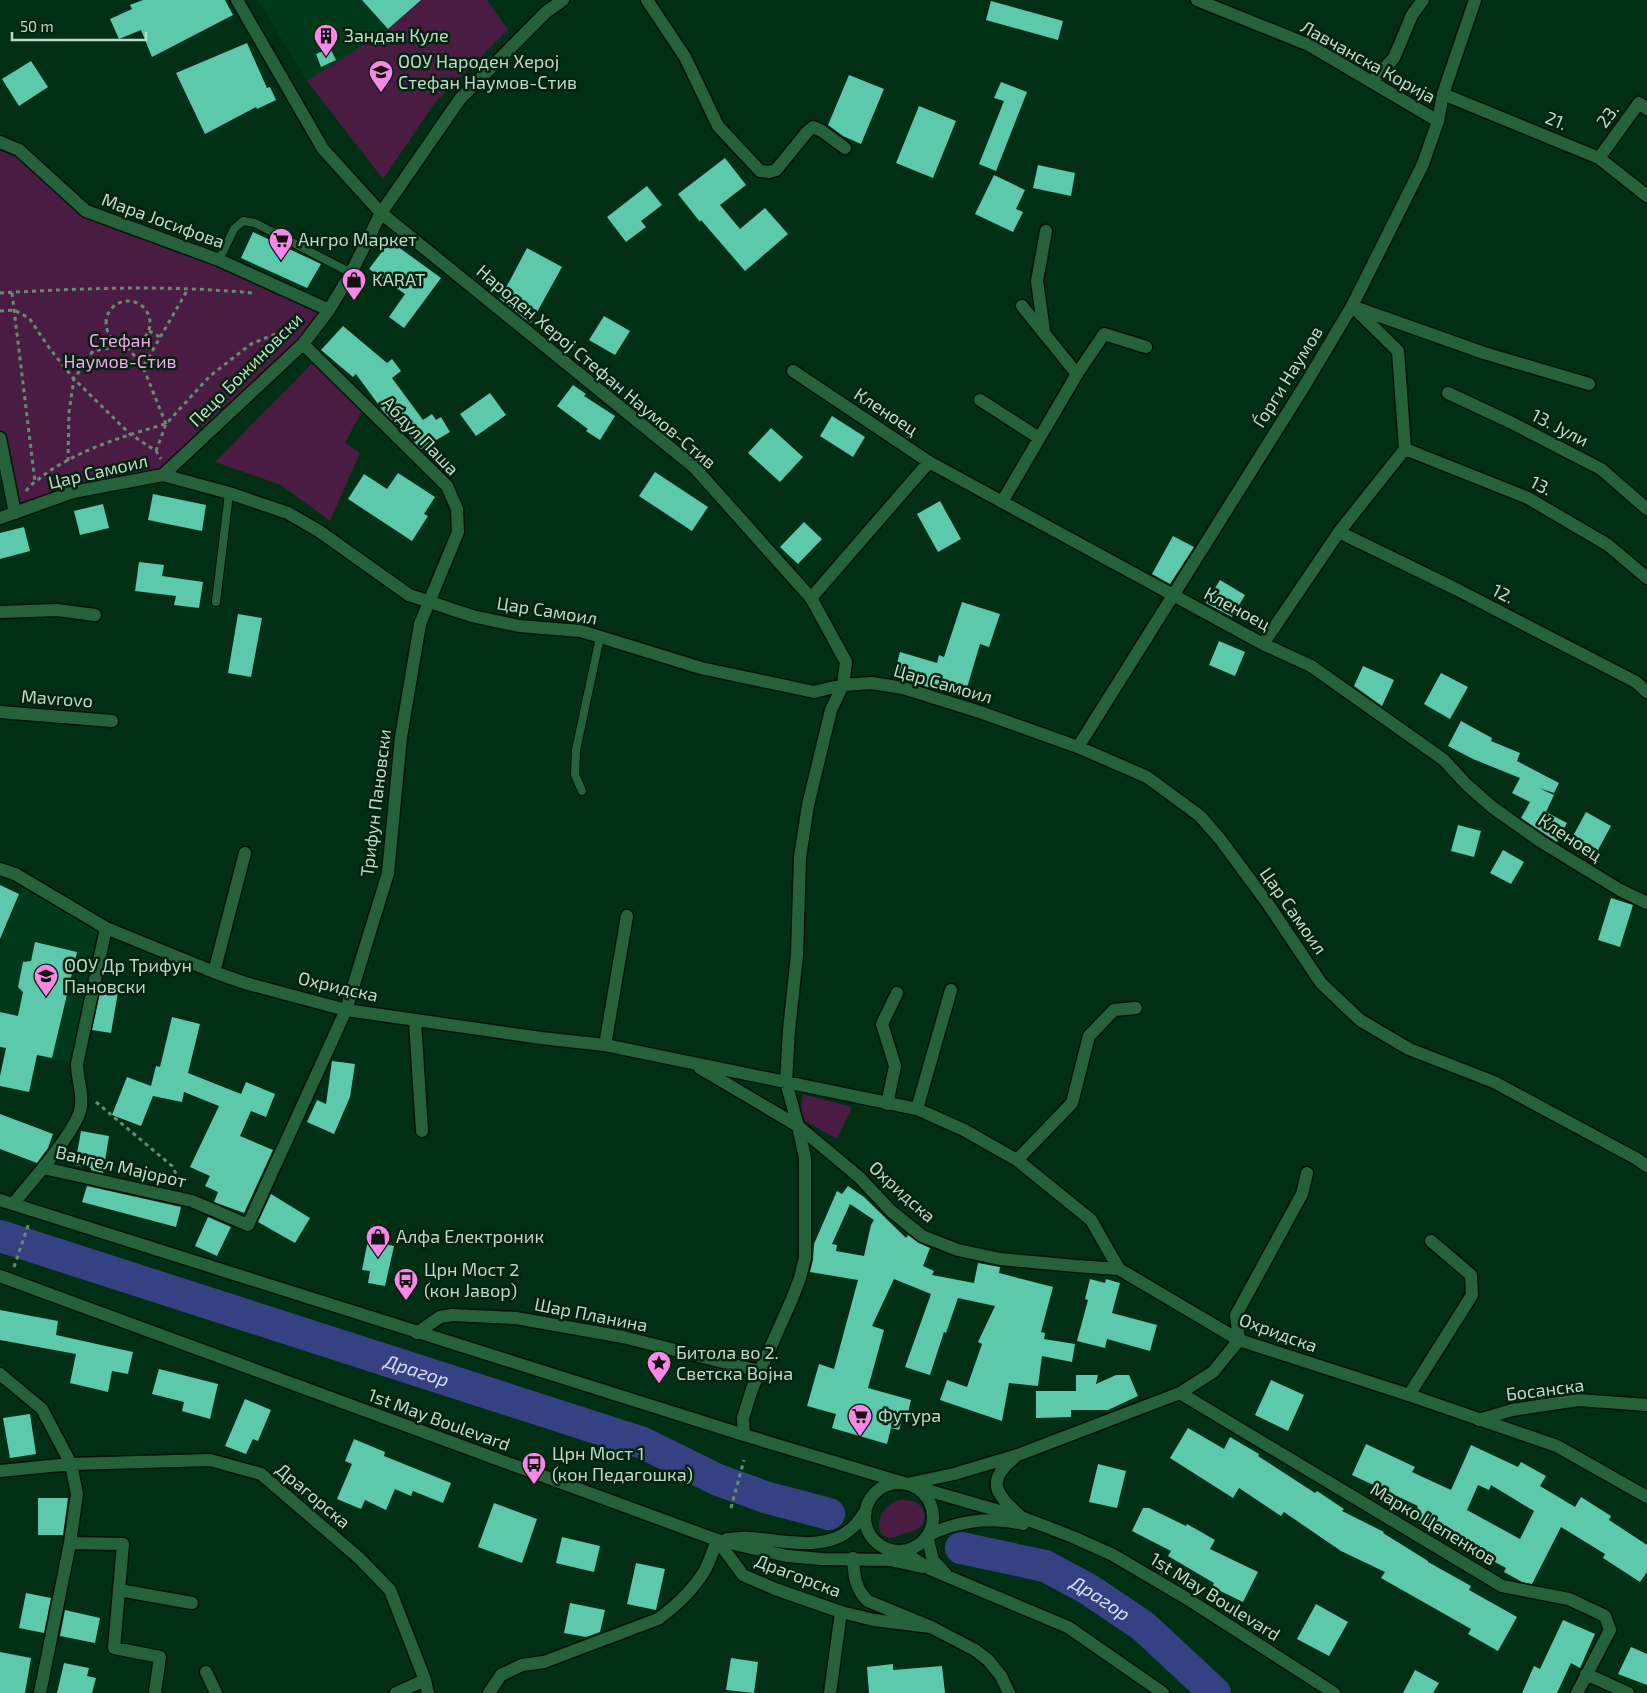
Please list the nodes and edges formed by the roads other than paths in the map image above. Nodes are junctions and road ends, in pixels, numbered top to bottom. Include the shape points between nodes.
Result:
1 (237, 0) edge
2 (563, 0) edge
3 (646, 0) edge
4 (1197, 0) edge
5 (1423, 0) edge
6 (1475, 0) edge
7 (1372, 82) junction
8 (1443, 94) junction
9 (1647, 109) edge
10 (1438, 121) junction
11 (0, 142) edge
12 (845, 148) dead end
13 (1599, 158) junction
14 (1647, 196) edge
15 (381, 213) junction
16 (1046, 231) dead end
17 (219, 260) junction
18 (351, 274) junction
19 (1022, 306) dead end
20 (1352, 306) junction
21 (329, 310) junction
22 (1044, 331) junction
23 (303, 344) junction
24 (1146, 347) dead end
25 (793, 372) dead end
26 (1077, 374) junction
27 (1589, 384) dead end
28 (1448, 393) dead end
29 (980, 400) dead end
30 (0, 438) edge
31 (1039, 438) junction
32 (1405, 449) junction
33 (929, 462) junction
34 (163, 475) junction
35 (228, 493) junction
36 (1002, 502) junction
37 (1647, 509) edge
38 (15, 513) junction
39 (0, 518) edge
40 (1340, 532) junction
41 (1647, 578) edge
42 (1173, 595) junction
43 (812, 598) junction
44 (216, 602) dead end
45 (430, 603) junction
46 (0, 612) edge
47 (95, 615) dead end
48 (600, 637) junction
49 (1263, 644) junction
50 (843, 686) junction
51 (1647, 692) edge
52 (0, 712) edge
53 (112, 721) dead end
54 (1078, 747) junction
55 (582, 792) dead end
56 (246, 853) dead end
57 (0, 869) edge
58 (1647, 903) edge
59 (627, 916) dead end
60 (106, 928) junction
61 (214, 972) junction
62 (952, 990) dead end
63 (897, 993) dead end
64 (1136, 1008) dead end
65 (346, 1010) junction
66 (415, 1021) junction
67 (606, 1045) junction
68 (691, 1063) junction
69 (786, 1082) junction
70 (887, 1104) junction
71 (917, 1109) junction
72 (798, 1126) junction
73 (422, 1131) dead end
74 (1017, 1160) junction
75 (1647, 1166) edge
76 (43, 1168) junction
77 (1308, 1173) dead end
78 (0, 1200) edge
79 (13, 1204) junction
80 (248, 1225) joint
81 (1431, 1241) dead end
82 (1119, 1269) junction
83 (0, 1276) edge
84 (418, 1332) junction
85 (1239, 1340) junction
86 (759, 1371) junction
87 (0, 1374) edge
88 (1180, 1393) junction
89 (1409, 1395) junction
90 (1647, 1405) edge
91 (1479, 1420) junction
92 (744, 1435) junction
93 (1018, 1455) junction
94 (70, 1464) junction
95 (0, 1471) edge
96 (911, 1485) junction
97 (1647, 1496) edge
98 (865, 1512) junction
99 (1021, 1517) junction
100 (927, 1536) junction
101 (1074, 1537) junction
102 (717, 1540) junction
103 (70, 1543) junction
104 (902, 1551) junction
105 (853, 1558) junction
106 (890, 1560) junction
107 (930, 1569) junction
108 (952, 1579) junction
109 (119, 1590) junction
110 (192, 1603) dead end
111 (842, 1612) junction
112 (930, 1628) junction
113 (206, 1672) dead end
114 (1586, 1674) junction
115 (425, 1680) junction
116 (155, 1692) dead end
117 (40, 1693) edge
118 (216, 1693) edge
119 (396, 1693) edge
120 (428, 1693) edge
121 (489, 1693) edge
122 (830, 1693) edge
123 (1010, 1693) edge
124 (1163, 1693) edge
125 (1334, 1693) edge
126 (1577, 1693) edge
127 (1628, 1693) edge

1 - 15 street, Народен Херој Стефан Наумов-Стив via 323,149
2 - 15 street, Пецо Божиновски via 546,12 460,99
3 - 12 street via 685,57 718,126 760,171 776,170 813,127
4 - 7 street, Лавчанска Корија via 1309,45
5 - 7 street via 1412,15 1394,58
6 - 8 street, Ѓорги Наумов
7 - 10 street, Лавчанска Корија
8 - 10 street, Ѓорги Наумов
8 - 13 street, 21.
9 - 13 street, 23. via 1639,103
10 - 20 street, Ѓорги Наумов via 1423,164
11 - 17 street, Мара Јосифова via 19,150 86,211
13 - 14 street, 21.
15 - 18 street, Пецо Божиновски
15 - 43 street, Народен Херој Стефан Наумов-Стив via 694,467
16 - 22 street via 1037,281
17 - 18 lane via 234,229 243,221 255,223
17 - 21 street, Мара Јосифова
18 - 21 street, Пецо Божиновски
19 - 22 street
20 - 27 street via 1484,353
20 - 32 street via 1398,351
20 - 42 street, Ѓорги Наумов
21 - 23 street, Пецо Божиновски
22 - 26 street
23 - 34 street, Пецо Божиновски
23 - 45 street, Абдул Паша via 447,486 457,509 458,532
24 - 26 street via 1104,334
25 - 33 street, Кленоец
26 - 31 street
28 - 37 street, 13. Јули via 1601,469
29 - 31 street
30 - 38 street
31 - 36 street
32 - 40 street
32 - 41 street, 13. via 1528,498 1608,544
33 - 36 street, Кленоец
33 - 43 street
34 - 35 street, Цар Самоил
34 - 38 street, Цар Самоил via 73,492
35 - 44 lane
35 - 45 street, Цар Самоил via 288,513 409,595
36 - 42 street, Кленоец
38 - 39 street, Цар Самоил
40 - 49 street
40 - 51 street, 12. via 1636,682
42 - 49 street, Кленоец
42 - 54 street, Ѓорги Наумов
43 - 50 street, Народен Херој Стефан Наумов-Стив via 846,662
45 - 48 street, Цар Самоил via 519,626
45 - 65 street, Трифун Пановски via 420,624 401,737 388,872
46 - 47 street via 57,610
48 - 50 street, Цар Самоил via 701,668 814,692
48 - 55 lane via 576,750 574,775
49 - 58 street, Кленоец via 1310,666 1444,760 1492,807 1540,841
50 - 54 street, Цар Самоил via 872,683 903,688
50 - 69 street, Народен Херој Стефан Наумов-Стив via 831,710 808,805 800,857 797,955
52 - 53 street, Mavrovo
54 - 75 street, Цар Самоил via 1147,777 1200,816 1268,904 1321,983 1360,1020 1409,1050 1494,1082
56 - 61 street
57 - 60 street, Охридска via 15,874
59 - 67 street
60 - 61 street, Охридска
60 - 76 street via 76,1064 82,1090 78,1118
61 - 65 street, Охридска
62 - 71 street
63 - 70 street via 882,1024 895,1066
64 - 74 street via 1114,1010 1089,1036 1072,1103
65 - 66 street, Охридска
65 - 80 street, Трифун Пановски
66 - 67 street, Охридска
66 - 73 street
67 - 68 street, Охридска
68 - 69 street, Охридска
68 - 72 street, Охридска
69 - 70 street, Охридска
69 - 72 street, Народен Херој Стефан Наумов-Стив
70 - 71 street, Охридска
71 - 74 street, Охридска via 964,1130
72 - 82 street, Охридска via 859,1177 908,1226 928,1239 958,1250 1000,1259
72 - 86 street, Народен Херој Стефан Наумов-Стив via 805,1158 805,1258 792,1299
74 - 82 street, Охридска via 1091,1220
76 - 79 street
76 - 80 street, Вангел Маjорот via 192,1201
77 - 85 street via 1302,1194 1236,1315
78 - 79 street, 1st May Boulevard
79 - 84 street, 1st May Boulevard
81 - 89 street via 1471,1275 1472,1295
82 - 85 street, Охридска
83 - 102 street, 1st May Boulevard
84 - 86 street, Шар Планина via 440,1317 452,1315 516,1318 624,1337
84 - 92 street, 1st May Boulevard
85 - 88 street via 1213,1372
85 - 89 street, Охридска
86 - 92 street, Народен Херој Стефан Наумов-Стив via 743,1418
87 - 94 street via 42,1409
88 - 93 street
88 - 114 street, Марко Цепенков via 1502,1586 1569,1599 1606,1616 1610,1630
89 - 91 street, Охридска
90 - 91 street, Босанска via 1578,1400 1512,1410
91 - 97 street, Охридска via 1557,1446
92 - 96 street, 1st May Boulevard
93 - 96 street
93 - 99 street via 998,1474 996,1486 1001,1497
94 - 95 street, Драгорска
94 - 103 street via 77,1494
94 - 115 street, Драгорска via 210,1460 261,1474 359,1558 390,1590
96 - 98 street, 1st May Boulevard via 895,1483 884,1486 868,1501
96 - 99 street, 1st May Boulevard
96 - 100 street via 924,1494 930,1504 932,1526
98 - 102 street, 1st May Boulevard via 853,1528 820,1543 748,1537
98 - 104 street via 868,1532 874,1540 892,1550
99 - 101 street, 1st May Boulevard
100 - 101 street, 1st May Boulevard via 938,1530 984,1520 1016,1522
100 - 104 street, 1st May Boulevard via 912,1548
100 - 108 street via 933,1560
101 - 125 street, 1st May Boulevard via 1113,1555 1186,1598
102 - 105 street, 1st May Boulevard via 787,1556
102 - 111 street, Драгорска via 743,1575
102 - 121 street via 706,1569 692,1589 658,1619 544,1662 522,1665 501,1675
103 - 109 street via 123,1544
103 - 117 street
104 - 106 street, 1st May Boulevard
104 - 107 street
105 - 106 street, 1st May Boulevard
105 - 112 street, Драгорска via 856,1584 868,1601
106 - 107 street
107 - 108 street
108 - 124 street via 1068,1627
109 - 110 street
109 - 116 street via 114,1648 160,1657
111 - 112 street, Драгорска
111 - 122 street
112 - 123 street, Драгорска via 988,1660
113 - 118 street
114 - 126 street, Марко Цепенков
114 - 127 street
115 - 119 street
115 - 120 street, Драгорска

